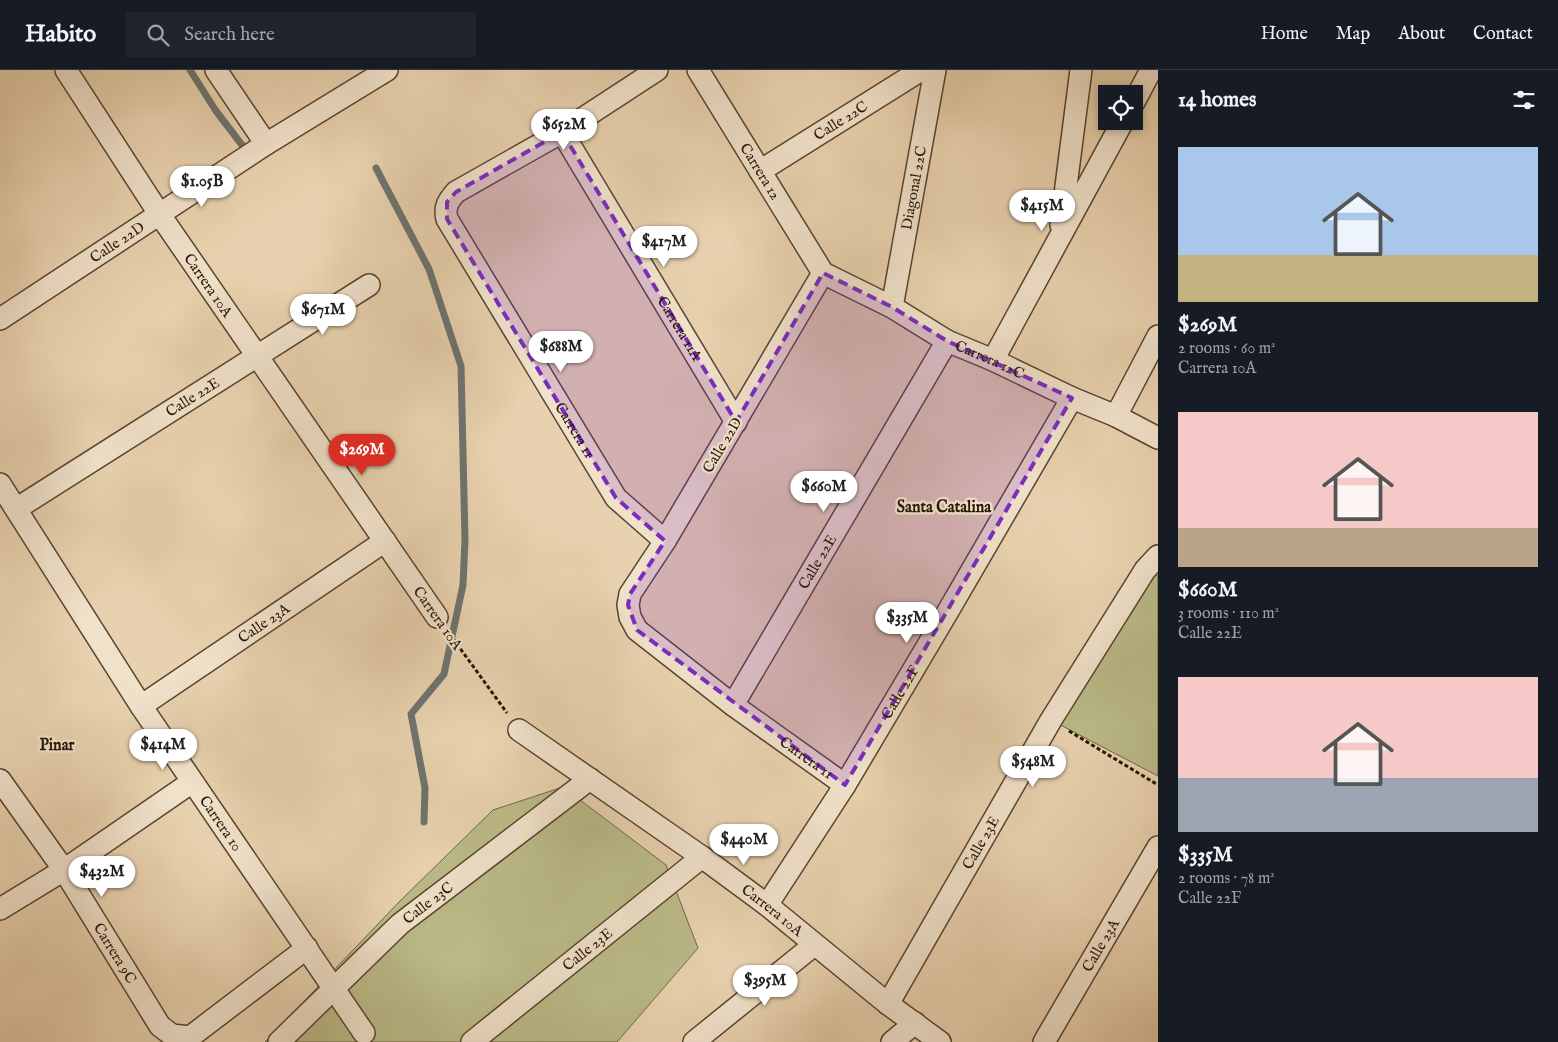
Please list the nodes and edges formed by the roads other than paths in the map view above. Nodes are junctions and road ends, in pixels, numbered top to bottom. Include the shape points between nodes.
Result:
1 (66, 70) edge
2 (216, 70) edge
3 (657, 70) edge
4 (698, 70) edge
5 (921, 70) edge
6 (935, 70) edge
7 (1081, 70) edge
8 (1151, 70) edge
9 (376, 73) edge
10 (1143, 85) edge
11 (1118, 130) edge
12 (562, 132) junction
13 (266, 144) junction
14 (760, 171) junction
15 (160, 215) junction
16 (1059, 238) junction
17 (823, 273) junction
18 (369, 285) dead end
19 (892, 306) junction
20 (0, 319) edge
21 (1158, 336) edge
22 (947, 340) junction
23 (257, 355) junction
24 (993, 360) junction
25 (1072, 398) junction
26 (1116, 416) junction
27 (736, 422) junction
28 (1158, 438) edge
29 (0, 484) edge
30 (16, 509) junction
31 (385, 541) junction
32 (665, 541) junction
33 (1154, 567) edge
34 (437, 617) road end
35 (630, 617) joint
36 (733, 705) junction
37 (141, 706) junction
38 (519, 730) road end
39 (590, 779) junction
40 (0, 780) edge
41 (192, 782) junction
42 (845, 785) junction
43 (1158, 847) edge
44 (702, 857) junction
45 (64, 870) junction
46 (767, 905) junction
47 (0, 909) edge
48 (814, 944) junction
49 (307, 948) junction
50 (334, 988) junction
51 (888, 1004) junction
52 (915, 1023) junction
53 (364, 1033) dead end
54 (279, 1042) edge
55 (472, 1042) edge
56 (694, 1042) edge
57 (892, 1042) edge
58 (940, 1042) edge
59 (1044, 1042) edge

1 - 15 street, Carrera 10A
2 - 13 street
3 - 12 street
4 - 14 street, Carrera 12
5 - 14 street, Calle 22C
6 - 19 street, Diagonal 22C
7 - 16 street
8 - 10 street
9 - 13 street, Calle 22D
11 - 16 street
12 - 27 street, Carrera 11A
12 - 32 street, Carrera 11 via 456,192 447,202 445,212 616,498
13 - 15 street, Calle 22D
14 - 17 street, Carrera 12
15 - 20 street, Calle 22D
15 - 23 street, Carrera 10A
16 - 24 street
17 - 19 street, Carrera 12C
17 - 27 street, Calle 22D
18 - 23 street, Calle 22E
19 - 22 street, Carrera 12C
21 - 26 street
22 - 24 street, Carrera 12C
22 - 36 street, Calle 22E
23 - 30 street, Calle 22E
23 - 31 street, Carrera 10A
24 - 25 street, Carrera 12C
25 - 26 street, Carrera 12C
25 - 42 street, Calle 22F
26 - 28 street, Carrera 12C
27 - 32 street, Calle 22D
29 - 30 street, Carrera 10
30 - 37 street, Carrera 10
31 - 34 street, Carrera 10A
31 - 37 street, Calle 23A
32 - 35 street, Calle 22D via 630,594
33 - 51 street, Calle 23E via 1051,720
35 - 36 street, Carrera 11 via 637,630
36 - 42 street, Carrera 11
37 - 41 street, Carrera 10
38 - 39 street, Carrera 10A
39 - 44 street, Carrera 10A
39 - 50 street, Calle 23C via 400,924
40 - 45 street, Carrera 9C
41 - 45 street
41 - 49 street, Carrera 10
42 - 46 street, Calle 22F
43 - 59 street, Calle 23A
44 - 46 street, Carrera 10A
44 - 55 street, Calle 23E
45 - 47 street
45 - 49 street, Carrera 9C via 160,1026 172,1035 190,1037
46 - 48 street, Carrera 10A
48 - 51 street, Carrera 10A
48 - 56 street
49 - 50 street, Carrera 10
50 - 53 street, Carrera 10
50 - 54 street, Calle 23C
51 - 52 street, Carrera 10A
52 - 57 street
52 - 58 street, Carrera 10A

